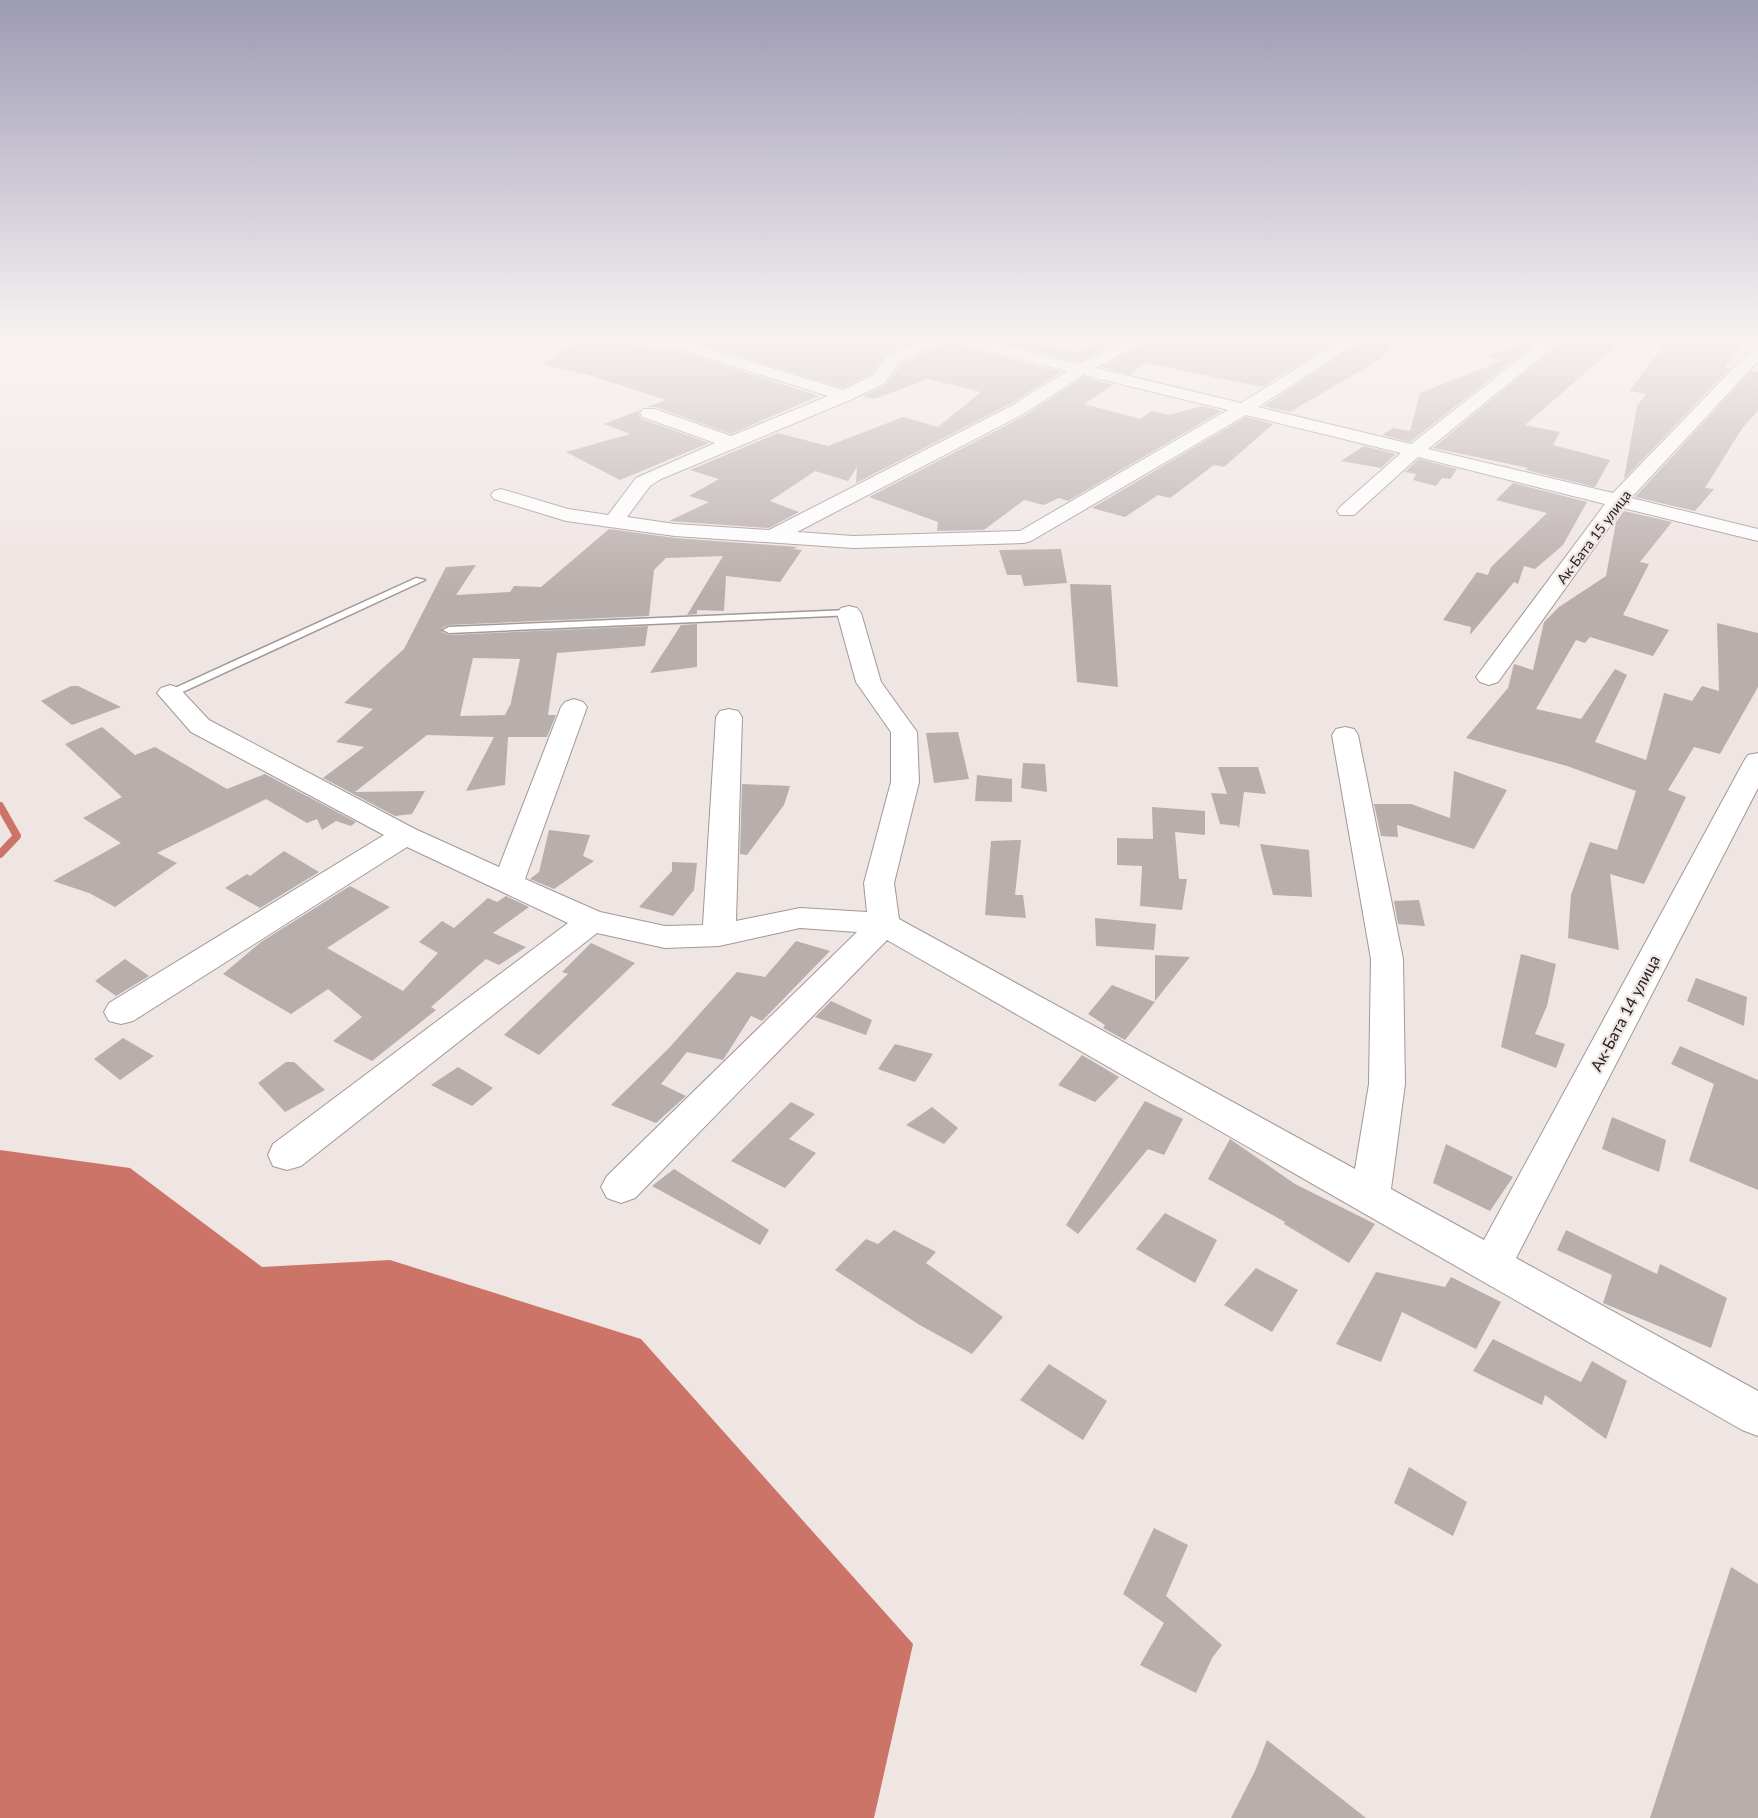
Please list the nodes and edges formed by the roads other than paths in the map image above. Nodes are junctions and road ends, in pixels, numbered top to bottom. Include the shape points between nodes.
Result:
1 (682, 425) edge
2 (776, 425) edge
3 (988, 425) edge
4 (1216, 425) edge
5 (1309, 425) edge
6 (1447, 425) edge
7 (1690, 425) edge
8 (733, 443) junction
9 (1415, 450) junction
10 (501, 495) dead end
11 (1619, 500) junction
12 (1347, 511) dead end
13 (614, 521) junction
14 (1758, 535) edge
15 (773, 536) junction
16 (420, 579) dead end
17 (849, 613) joint
18 (449, 630) dead end
19 (1489, 678) dead end
20 (170, 693) joint
21 (574, 707) dead end
22 (729, 717) dead end
23 (1345, 735) dead end
24 (1758, 762) edge
25 (405, 835) junction
26 (508, 883) junction
27 (591, 921) junction
28 (884, 924) junction
29 (719, 935) junction
30 (121, 1012) dead end
31 (287, 1155) dead end
32 (621, 1187) dead end
33 (1370, 1197) junction
34 (1492, 1265) junction
35 (1758, 1415) edge

1 - 8 street
2 - 8 street
3 - 15 street
4 - 15 street via 1024,537 853,542
5 - 9 street
6 - 9 street
7 - 11 street, Ак-Бата 15 улица
8 - 13 street via 643,482
9 - 11 street
9 - 12 street
10 - 13 street via 566,515
11 - 14 street
11 - 19 street, Ак-Бата 15 улица
13 - 15 street via 675,530
16 - 20 lane
17 - 18 lane
17 - 28 street via 869,682 904,732 905,782 879,883
20 - 25 street via 200,726
21 - 26 street
22 - 29 street
23 - 33 street via 1387,959 1387,1084
24 - 34 street, Ак-Бата 14 улица
25 - 26 street
25 - 30 street
26 - 27 street
27 - 29 street via 665,937
27 - 31 street
28 - 29 street via 800,918
28 - 32 street
28 - 33 street
33 - 34 street
34 - 35 street

